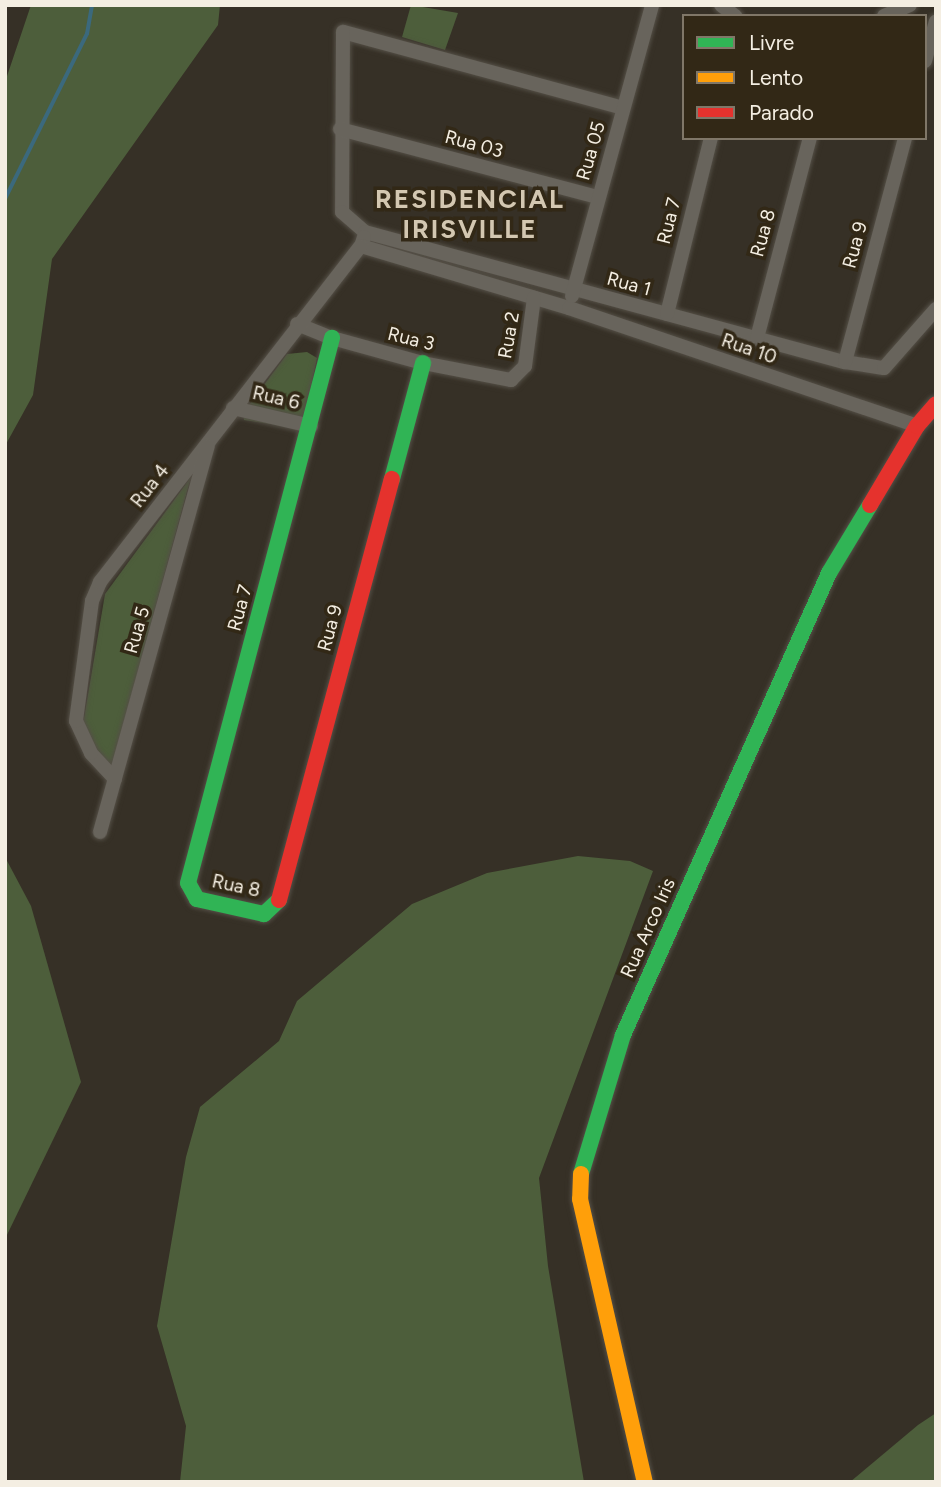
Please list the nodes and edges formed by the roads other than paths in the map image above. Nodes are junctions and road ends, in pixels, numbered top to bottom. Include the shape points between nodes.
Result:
1 (652, 5) edge
2 (910, 5) edge
3 (889, 14) edge
4 (936, 21) edge
5 (927, 54) edge
6 (624, 108) junction
7 (340, 129) junction
8 (710, 140) edge
9 (809, 140) edge
10 (904, 140) edge
11 (598, 197) junction
12 (363, 239) junction
13 (573, 289) junction
14 (534, 299) junction
15 (569, 308) junction
16 (936, 310) edge
17 (667, 314) junction
18 (297, 324) junction
19 (332, 338) junction
20 (757, 338) junction
21 (845, 362) junction
22 (423, 363) junction
23 (519, 376) joint
24 (936, 404) edge
25 (233, 408) junction
26 (311, 426) junction
27 (917, 426) junction
28 (211, 438) junction
29 (115, 779) junction
30 (100, 832) dead end
31 (188, 888) joint
32 (278, 904) joint
33 (645, 1482) edge

1 - 6 street, Rua 05
2 - 3 street
4 - 5 street
6 - 7 street via 343,32
6 - 11 street, Rua 05
7 - 11 street, Rua 03
7 - 12 street via 342,212
8 - 17 street, Rua 7
9 - 20 street, Rua 8
10 - 21 street, Rua 9
11 - 13 street, Rua 05
12 - 13 street, Rua 1
12 - 14 street
12 - 18 street, Rua 4
13 - 15 street, Rua 05
13 - 17 street, Rua 1
14 - 15 street
14 - 23 street, Rua 2 via 525,366
15 - 27 street, Rua 10
16 - 21 street, Rua 1 via 884,368
17 - 20 street, Rua 1
18 - 19 street, Rua 3
18 - 25 street, Rua 4
19 - 22 street, Rua 3
19 - 26 street, Rua 7
20 - 21 street, Rua 1
22 - 23 street, Rua 3 via 511,380
22 - 32 street, Rua 9
24 - 27 street, Rua Arco Iris
25 - 26 street, Rua 6
25 - 28 street, Rua 4
26 - 31 street, Rua 7
27 - 33 street, Rua Arco Iris via 829,573 623,1035 582,1165 580,1199
28 - 29 street, Rua 5
28 - 29 street, Rua 4 via 100,582 92,601 76,721 91,753
29 - 30 street, Rua 5
31 - 32 street, Rua 8 via 197,899 264,914

